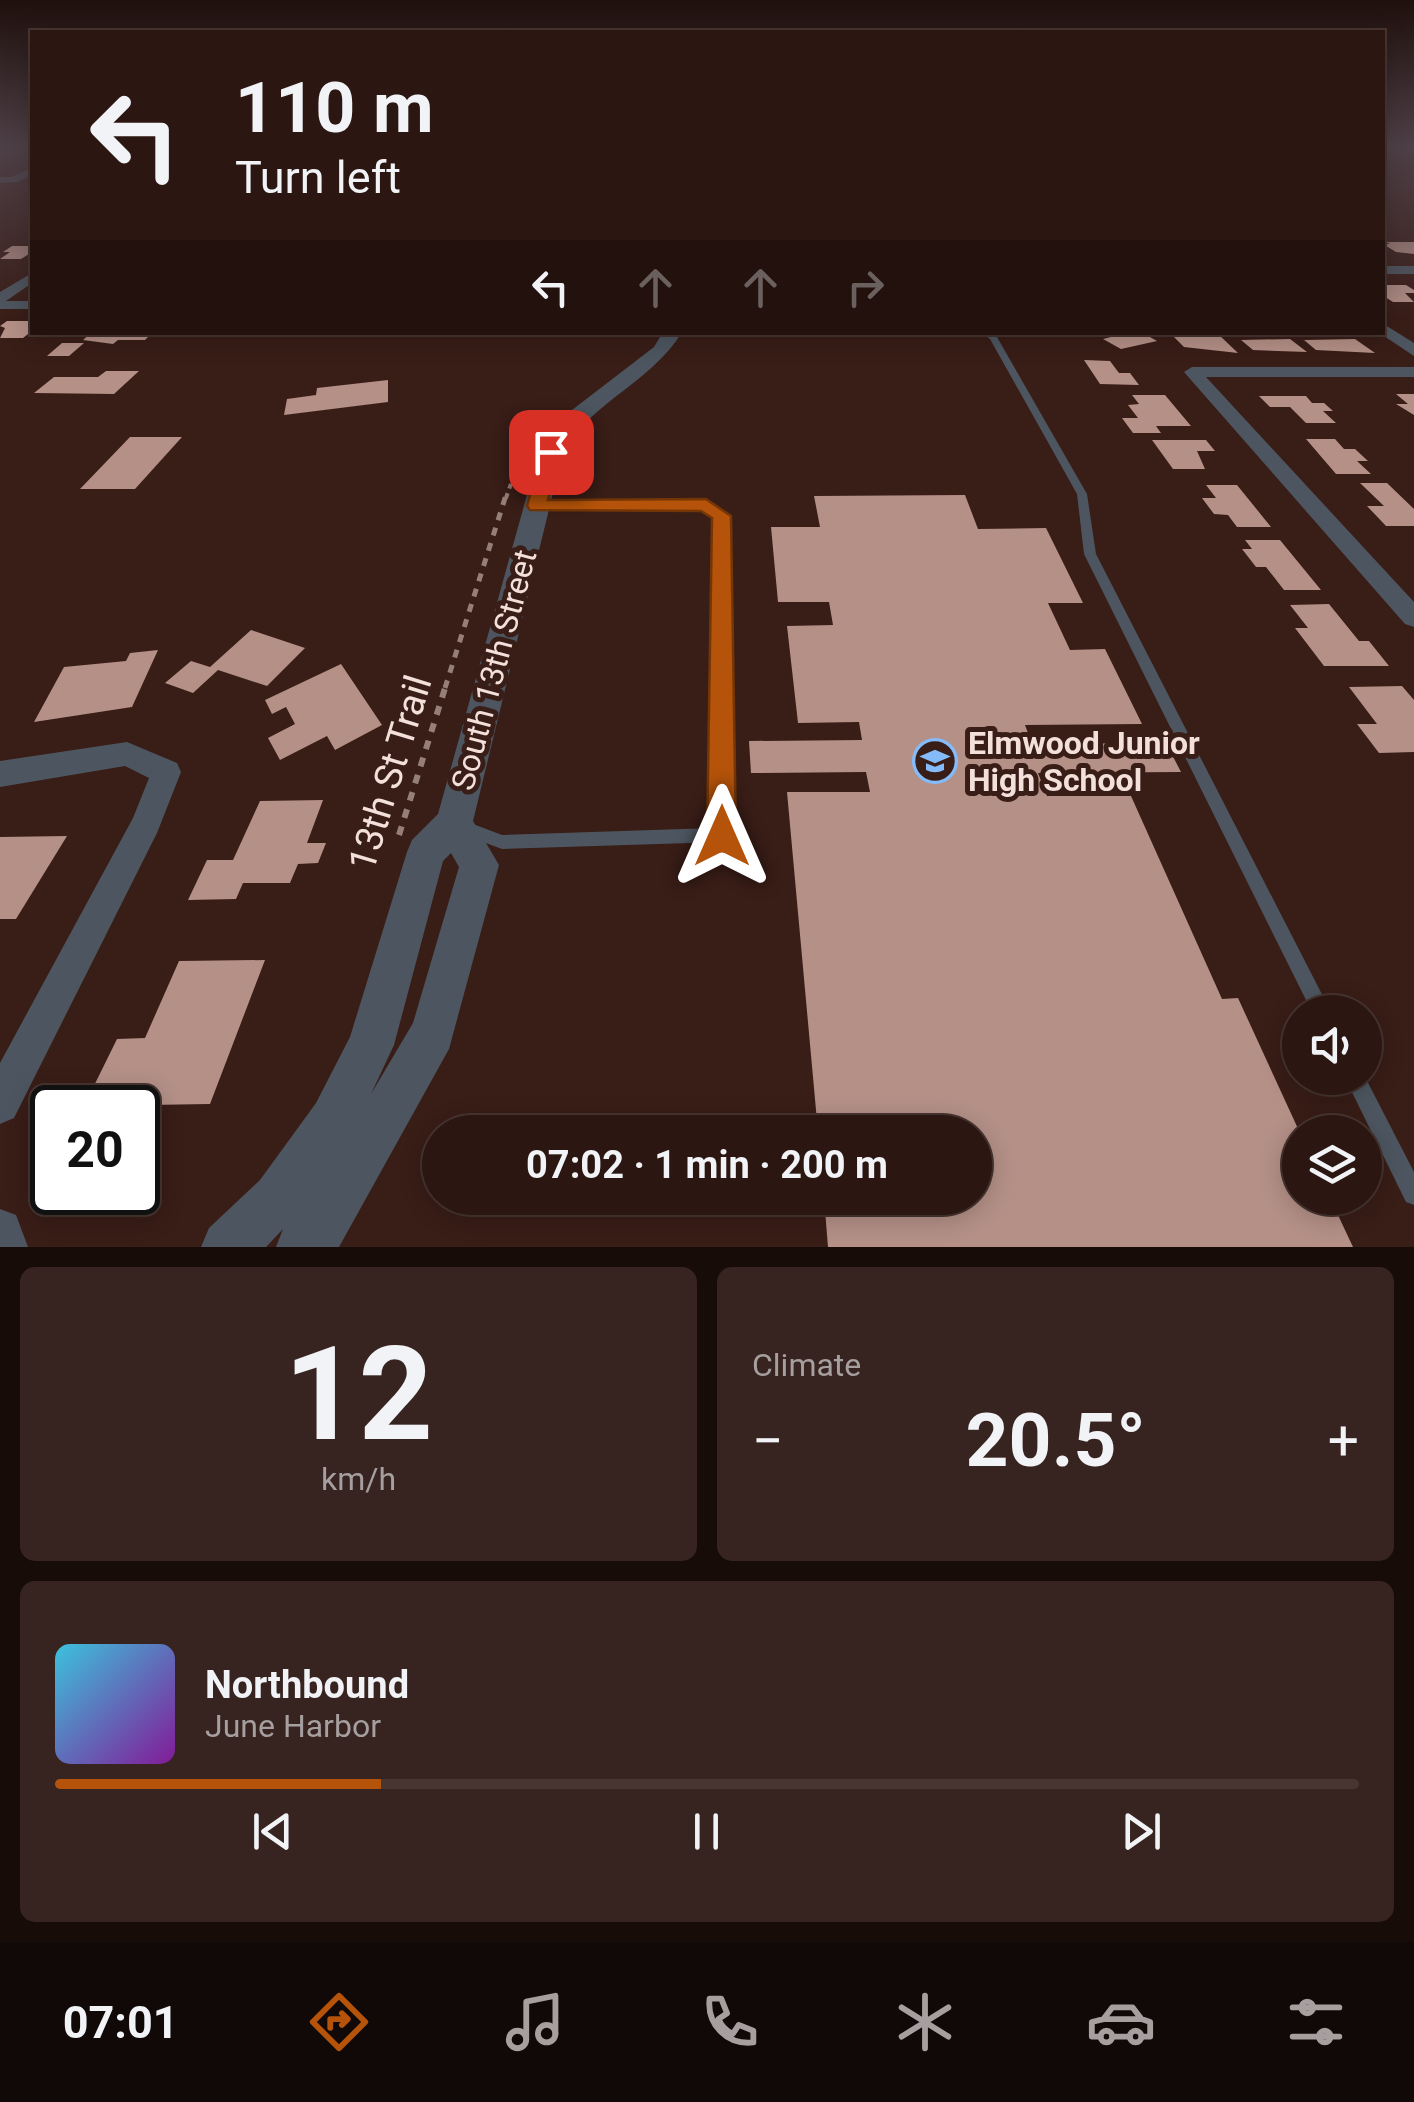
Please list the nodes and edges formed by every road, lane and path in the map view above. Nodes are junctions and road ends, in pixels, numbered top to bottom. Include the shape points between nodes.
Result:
1 (1385, 269) edge
2 (1414, 270) edge
3 (30, 279) edge
4 (0, 302) edge
5 (30, 305) edge
6 (1385, 330) edge
7 (670, 335) edge
8 (989, 335) edge
9 (1414, 351) edge
10 (1414, 372) edge
11 (547, 415) dead end
12 (536, 506) junction
13 (1414, 618) edge
14 (0, 774) edge
15 (454, 823) junction
16 (395, 849) dead end
17 (491, 853) junction
18 (1313, 995) edge
19 (1364, 1095) edge
20 (0, 1104) edge
21 (1414, 1194) edge
22 (0, 1231) edge
23 (6, 1247) edge
24 (228, 1247) edge
25 (303, 1247) edge

1 - 2 street
3 - 4 street
4 - 5 street
6 - 9 street
7 - 12 street, South 13th Street via 647,363 567,425 551,452
8 - 18 lane via 1082,494 1090,554
10 - 13 street via 1192,372
11 - 16 path, 13th St Trail via 516,468
12 - 15 street, South 13th Street
12 - 17 lane via 706,505 722,516 722,836
14 - 20 street via 127,754 166,772
15 - 17 street, South 13th Street
15 - 24 street, South 13th Street via 426,852 372,1044 333,1120 278,1198
17 - 25 street via 433,1033 325,1223
19 - 21 lane
22 - 23 street

